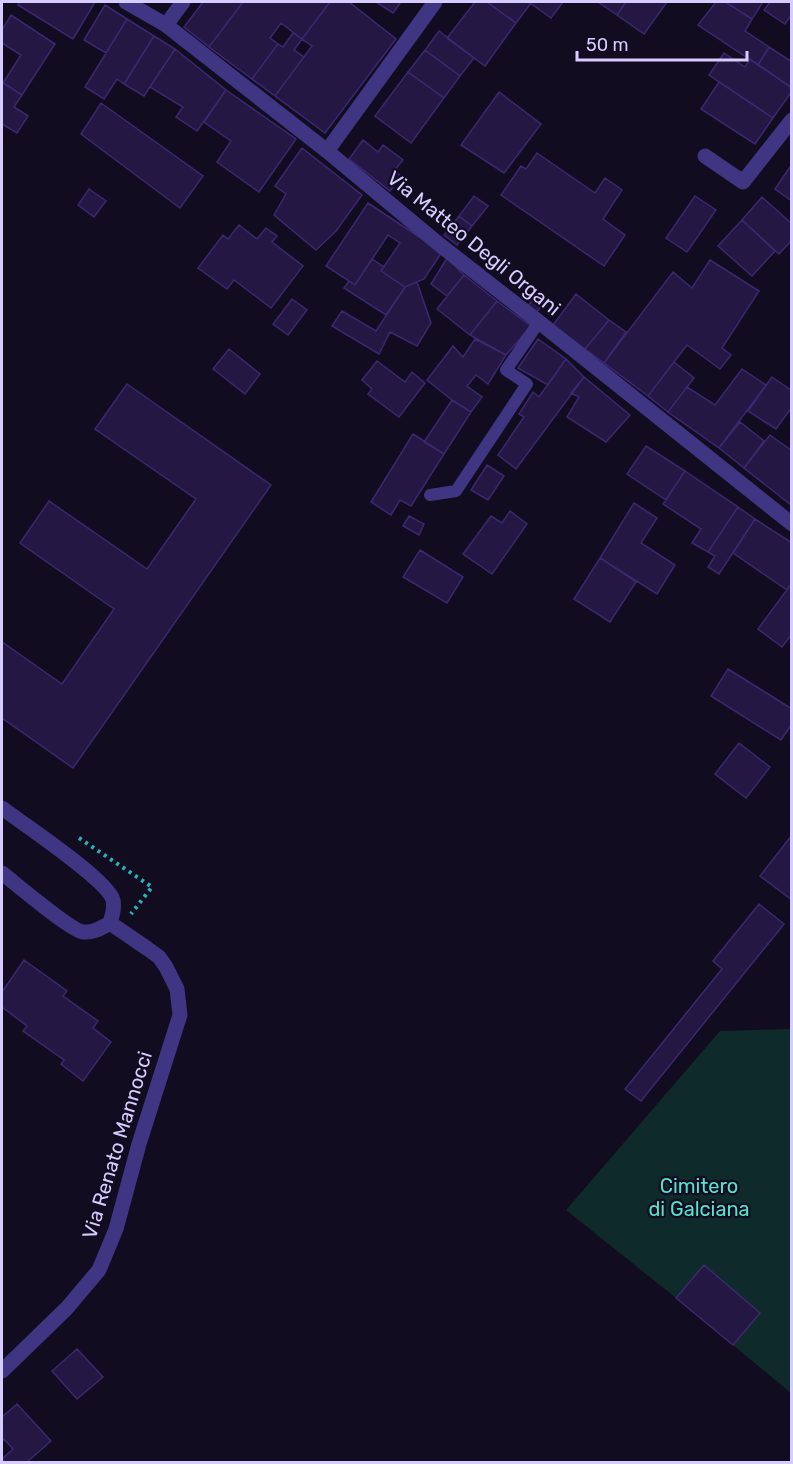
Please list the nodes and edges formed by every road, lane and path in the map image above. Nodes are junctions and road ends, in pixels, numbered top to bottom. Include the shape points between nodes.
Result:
1 (126, 2) edge
2 (183, 2) edge
3 (435, 2) edge
4 (166, 26) junction
5 (792, 120) edge
6 (327, 151) junction
7 (705, 156) dead end
8 (539, 322) junction
9 (430, 495) dead end
10 (792, 524) edge
11 (2, 808) edge
12 (77, 837) dead end
13 (2, 873) edge
14 (129, 918) dead end
15 (110, 923) junction
16 (2, 1371) edge

1 - 4 street, Via Matteo Degli Organi
2 - 4 street
3 - 6 street
4 - 6 street, Via Matteo Degli Organi
5 - 7 street via 743,182
6 - 8 street, Via Matteo Degli Organi
8 - 9 lane via 506,370 527,384 456,491
8 - 10 street, Via Matteo Degli Organi
11 - 15 street via 102,885 113,898
12 - 14 path via 152,887
13 - 15 street via 80,932 94,931
15 - 16 street, Via Renato Mannocci via 159,957 177,989 180,1015 116,1230 99,1270

